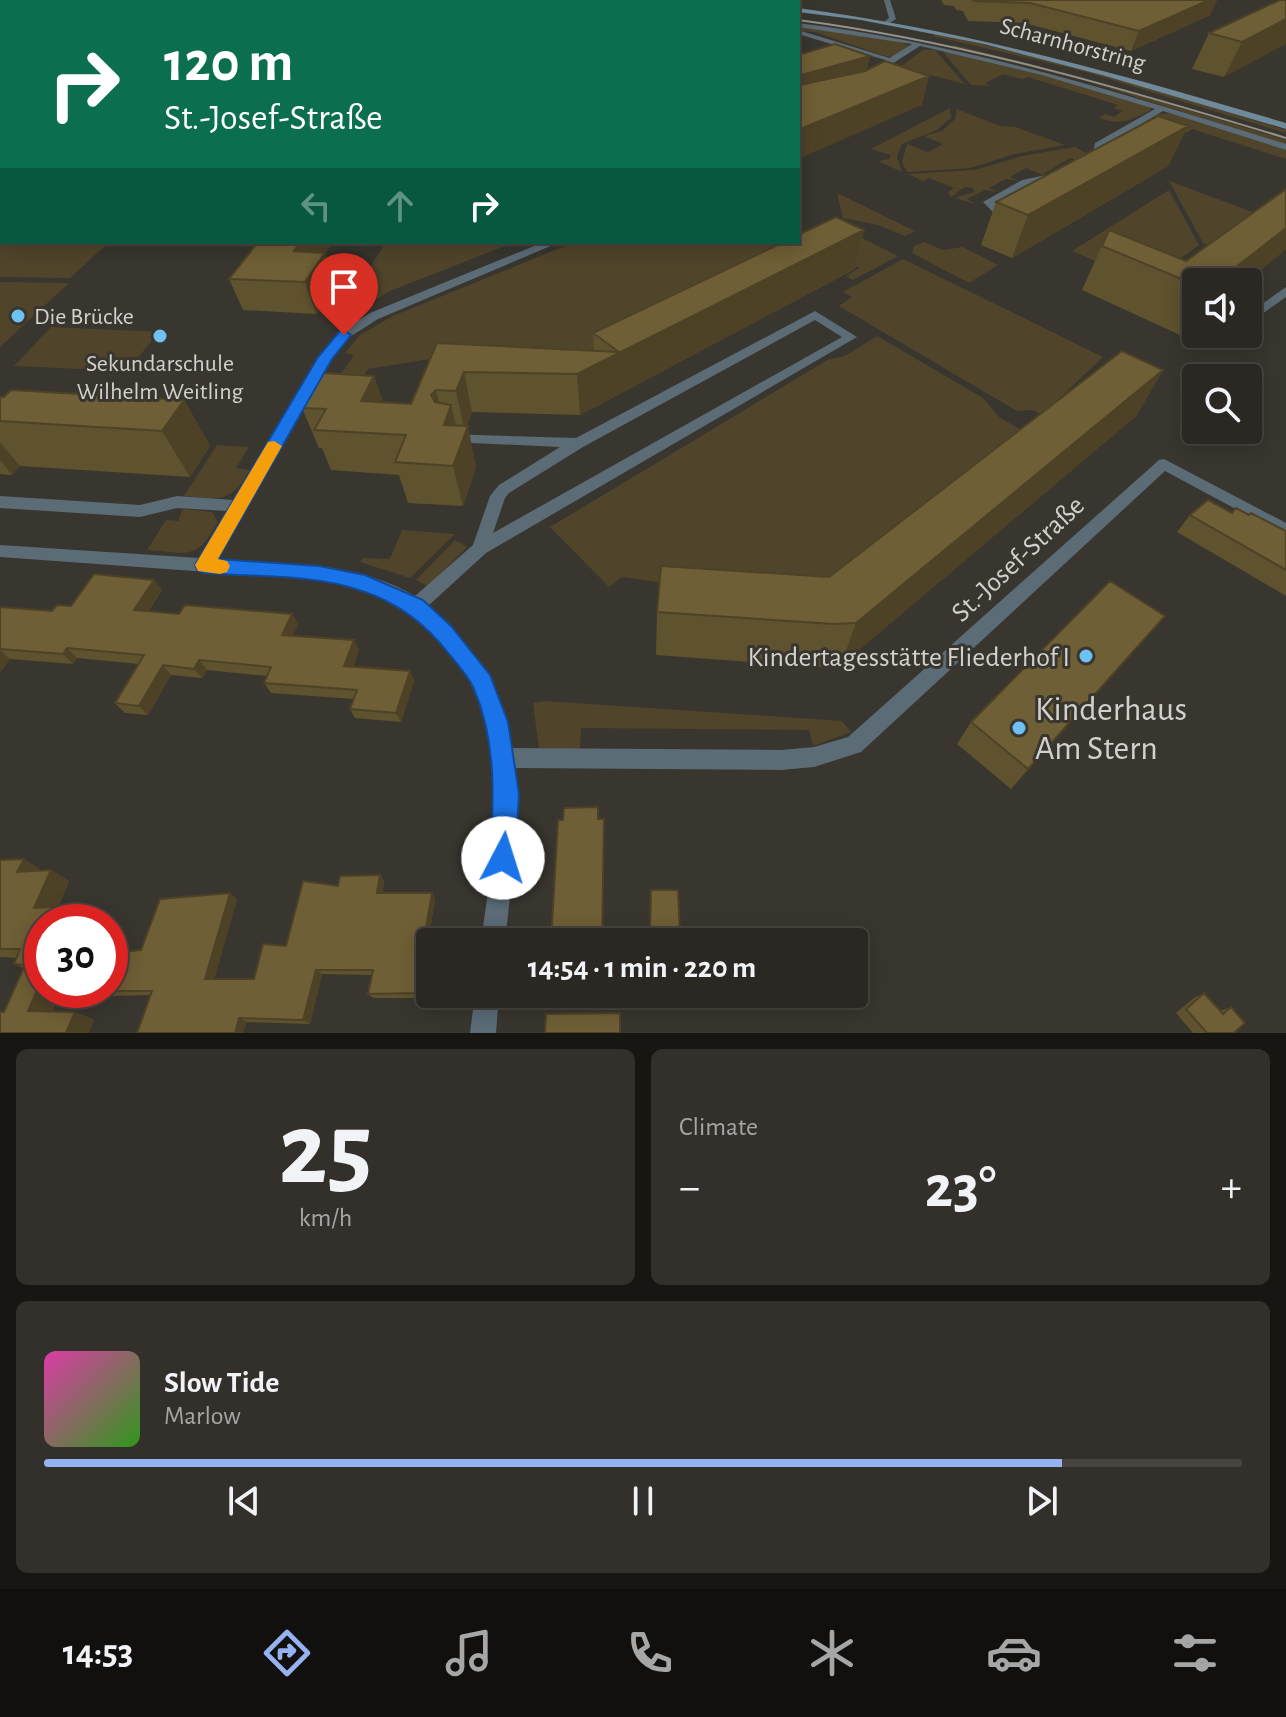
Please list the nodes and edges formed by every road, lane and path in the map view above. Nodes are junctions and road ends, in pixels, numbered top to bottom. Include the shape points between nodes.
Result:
1 (887, 0) edge
2 (800, 10) edge
3 (888, 22) junction
4 (800, 25) edge
5 (800, 33) edge
6 (919, 43) junction
7 (894, 61) junction
8 (877, 84) edge
9 (1162, 108) junction
10 (1286, 126) edge
11 (1286, 147) edge
12 (997, 210) dead end
13 (549, 244) edge
14 (1286, 291) edge
15 (1262, 309) edge
16 (451, 437) edge
17 (578, 443) junction
18 (0, 502) edge
19 (239, 506) junction
20 (1286, 530) edge
21 (480, 548) junction
22 (0, 551) edge
23 (204, 565) junction
24 (416, 606) junction
25 (503, 758) junction
26 (495, 928) edge
27 (486, 1008) edge
28 (483, 1033) edge

1 - 3 street via 893,19
2 - 3 street, Scharnhorstring
3 - 10 street, Scharnhorstring via 1031,51
4 - 6 street
5 - 7 lane
6 - 7 street
6 - 9 street via 1022,65
7 - 8 street via 883,66
9 - 11 street
9 - 12 street via 1098,145 1098,154 988,202
13 - 19 street via 374,316 344,335 325,357
14 - 15 street
16 - 17 street
17 - 21 street via 504,489
17 - 21 street via 815,315 851,337
18 - 19 street via 140,511 177,502
19 - 23 street
20 - 25 street, St.-Josef-Straße via 1164,464 854,745 781,760
21 - 24 street
22 - 23 street
23 - 24 street via 338,577
24 - 25 street via 449,637 482,681
25 - 26 street via 506,830
27 - 28 street

